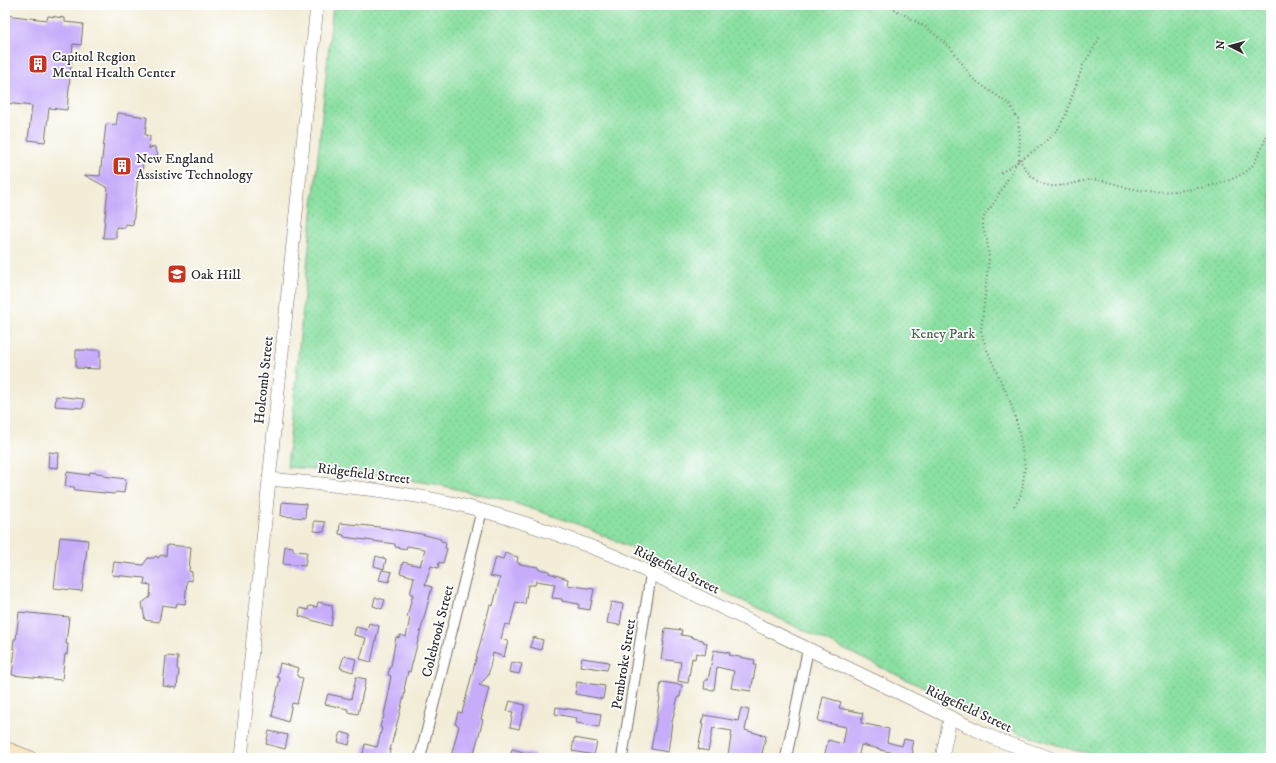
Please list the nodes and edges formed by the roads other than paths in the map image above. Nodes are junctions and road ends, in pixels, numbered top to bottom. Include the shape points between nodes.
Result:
1 (317, 5) edge
2 (269, 479) junction
3 (482, 510) junction
4 (651, 574) junction
5 (808, 649) junction
6 (950, 718) junction
7 (5, 749) edge
8 (29, 758) edge
9 (241, 758) edge
10 (420, 758) edge
11 (622, 758) edge
12 (786, 758) edge
13 (942, 758) edge
14 (1050, 758) edge

1 - 2 street, Holcomb Street
2 - 3 street, Ridgefield Street via 380,490
2 - 9 street, Holcomb Street
3 - 4 street, Ridgefield Street via 566,536
3 - 10 street, Colebrook Street
4 - 5 street, Ridgefield Street
4 - 11 street, Pembroke Street
5 - 6 street, Ridgefield Street
5 - 12 street
6 - 13 street
6 - 14 street, Ridgefield Street via 998,740
7 - 8 main road

